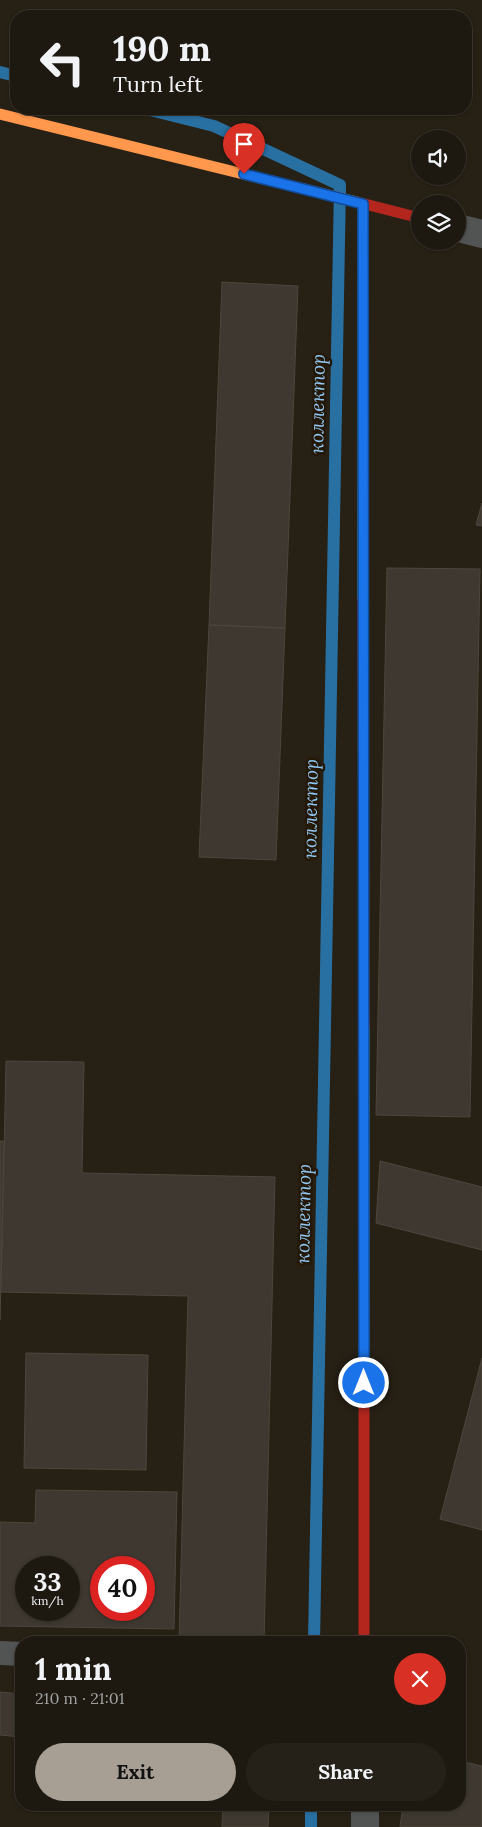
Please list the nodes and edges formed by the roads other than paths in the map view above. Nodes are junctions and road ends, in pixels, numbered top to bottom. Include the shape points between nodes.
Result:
1 (0, 114) edge
2 (363, 204) junction
3 (411, 216) edge
4 (466, 230) edge
5 (482, 234) edge
6 (364, 1636) edge
7 (0, 1653) edge
8 (15, 1654) edge
9 (365, 1811) edge
10 (365, 1827) edge

1 - 2 street
2 - 3 street
2 - 6 street
4 - 5 street
7 - 8 lane
9 - 10 street

